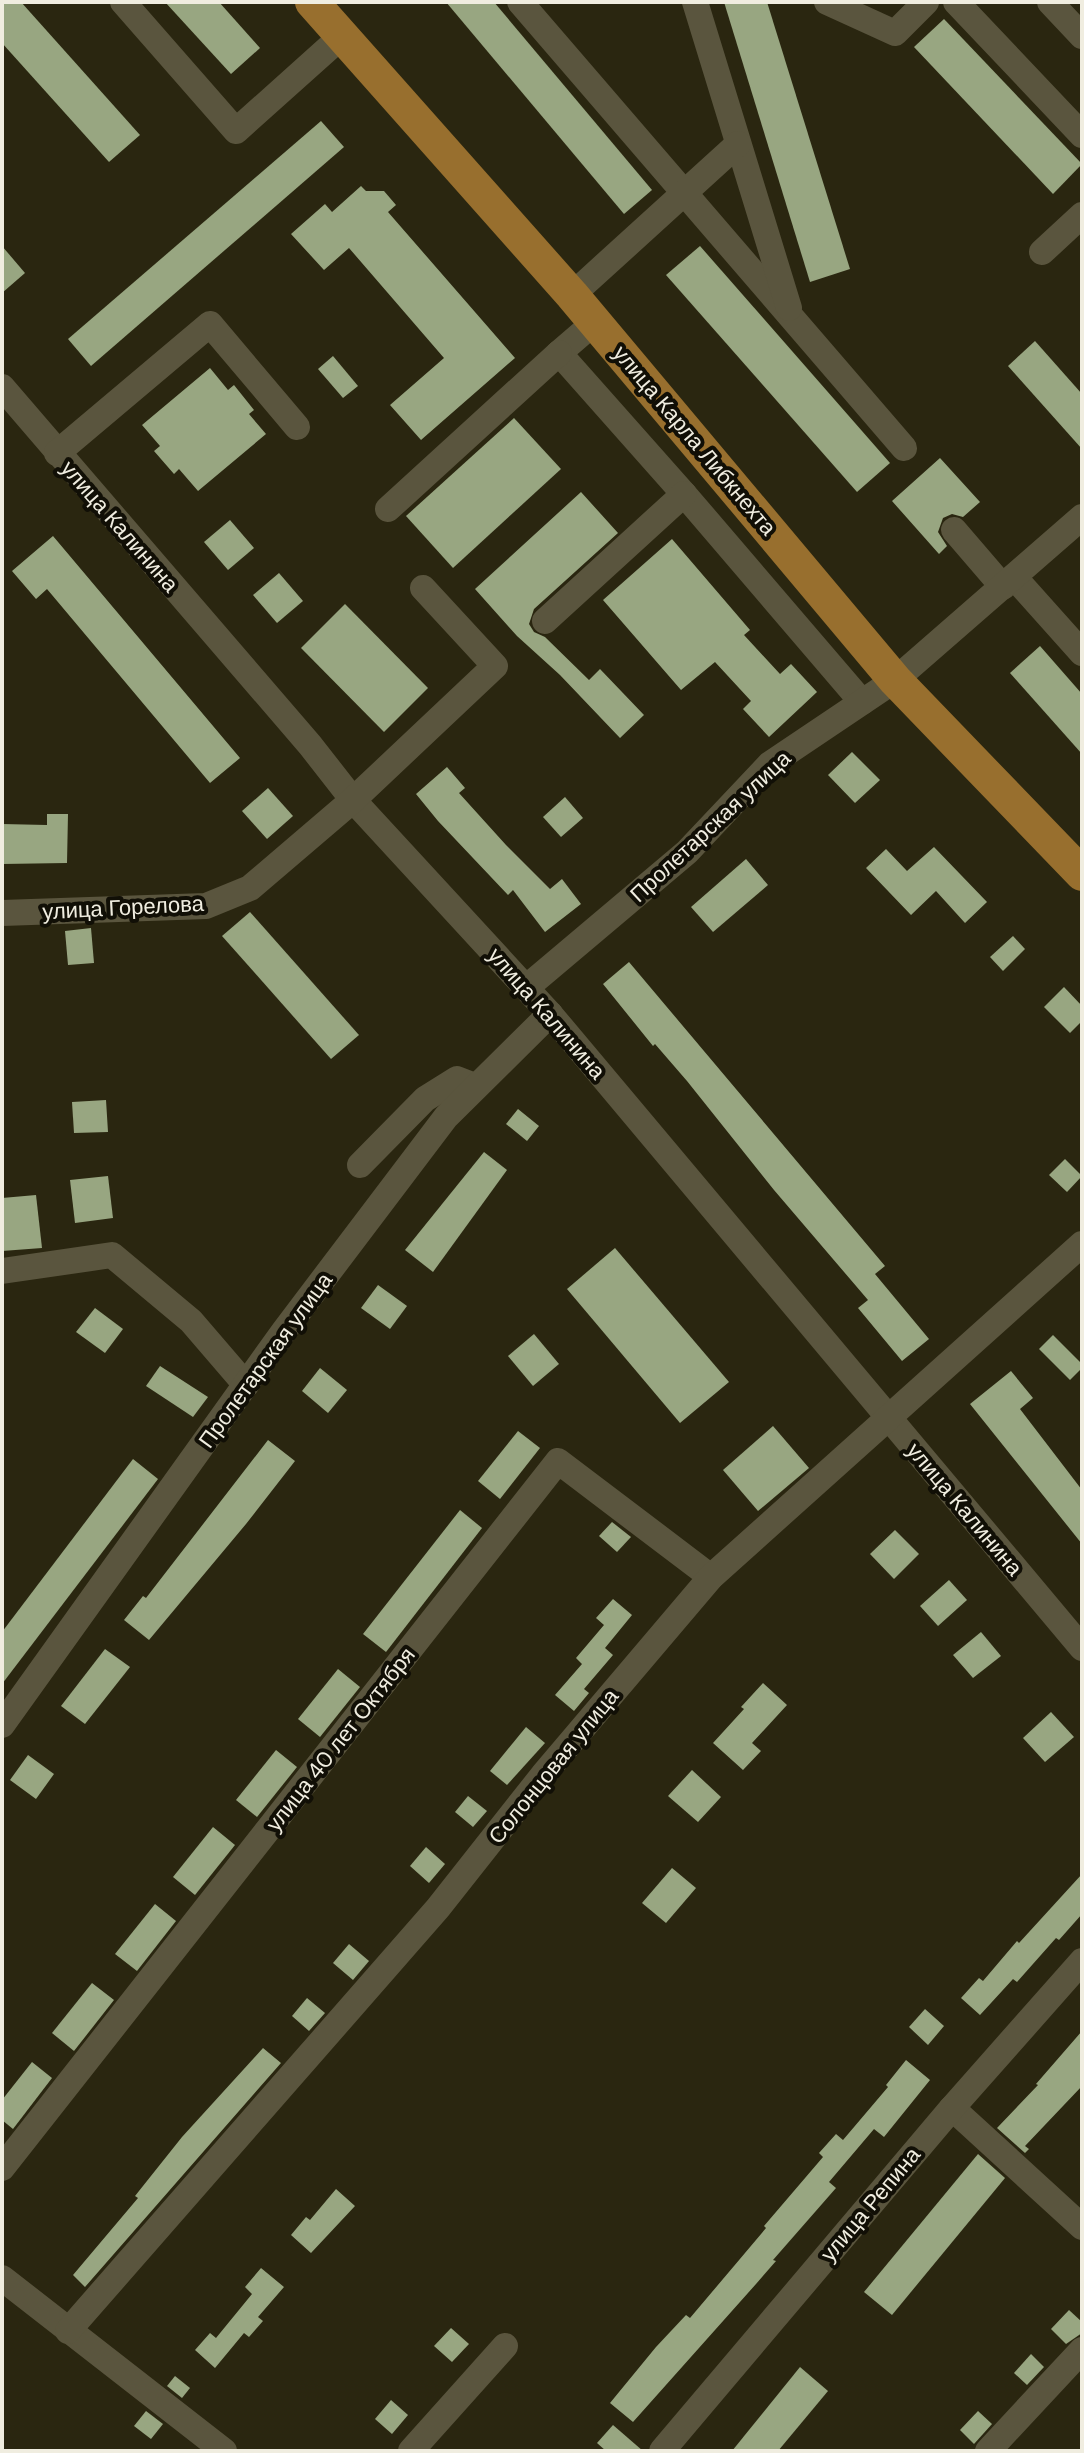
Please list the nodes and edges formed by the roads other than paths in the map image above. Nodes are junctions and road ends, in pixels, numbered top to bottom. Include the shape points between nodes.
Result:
1 (123, 2) edge
2 (312, 2) edge
3 (520, 2) edge
4 (695, 2) edge
5 (827, 2) edge
6 (926, 2) edge
7 (956, 2) edge
8 (1050, 2) edge
9 (342, 36) junction
10 (1082, 36) edge
11 (1082, 135) edge
12 (738, 144) junction
13 (684, 193) junction
14 (1082, 215) edge
15 (1042, 252) dead end
16 (572, 295) junction
17 (793, 320) junction
18 (595, 322) junction
19 (559, 353) junction
20 (2, 387) edge
21 (297, 427) dead end
22 (904, 448) dead end
23 (57, 453) junction
24 (684, 494) junction
25 (388, 509) dead end
26 (1082, 517) edge
27 (954, 530) dead end
28 (1008, 582) junction
29 (423, 588) dead end
30 (545, 621) dead end
31 (1082, 653) edge
32 (895, 680) junction
33 (862, 702) junction
34 (353, 800) junction
35 (1082, 874) edge
36 (2, 913) edge
37 (527, 987) junction
38 (550, 1014) junction
39 (475, 1086) junction
40 (360, 1165) dead end
41 (1082, 1244) edge
42 (2, 1271) edge
43 (246, 1385) junction
44 (888, 1417) junction
45 (711, 1577) junction
46 (1082, 1648) edge
47 (2, 1725) edge
48 (1082, 1961) edge
49 (952, 2108) junction
50 (2, 2168) edge
51 (1082, 2227) edge
52 (2, 2278) edge
53 (68, 2331) junction
54 (505, 2346) dead end
55 (1082, 2350) edge
56 (224, 2451) edge
57 (411, 2451) edge
58 (662, 2451) edge
59 (988, 2451) edge

1 - 9 street via 236,131
2 - 9 main road, улица Карла Либкнехта
3 - 13 street
4 - 12 street
5 - 6 street via 895,33
7 - 11 street
8 - 10 street
9 - 16 main road, улица Карла Либкнехта
12 - 13 street
12 - 17 street
13 - 16 street
13 - 17 street
14 - 15 street
16 - 18 main road, улица Карла Либкнехта
17 - 22 street
18 - 19 street
18 - 32 main road, улица Карла Либкнехта
19 - 24 street
19 - 25 street
20 - 23 street, улица Калинина
21 - 23 street via 210,324
23 - 34 street, улица Калинина
24 - 30 street
24 - 33 street
26 - 28 street, Пролетарская улица
27 - 28 street
28 - 31 street
28 - 32 street, Пролетарская улица
29 - 34 street, улица Горелова via 495,666
32 - 33 street, Пролетарская улица
32 - 35 main road, улица Карла Либкнехта
33 - 37 street, Пролетарская улица via 770,764 687,852
34 - 36 street, улица Горелова via 250,888 206,906
34 - 37 street, улица Калинина
37 - 38 street, улица Калинина
38 - 39 street, Пролетарская улица
38 - 44 street, улица Калинина
39 - 40 street via 457,1079 425,1099
39 - 43 street, Пролетарская улица via 446,1117
41 - 44 street, Солонцовая улица
42 - 43 street via 112,1255 191,1321
43 - 47 street, Пролетарская улица
44 - 45 street, Солонцовая улица
44 - 46 street, улица Калинина
45 - 50 street, улица 40 лет Октября via 558,1461
45 - 53 street, Солонцовая улица via 438,1908
48 - 49 street, улица Репина
49 - 51 street
49 - 58 street, улица Репина
52 - 53 street
53 - 56 street
54 - 57 street
55 - 59 street

